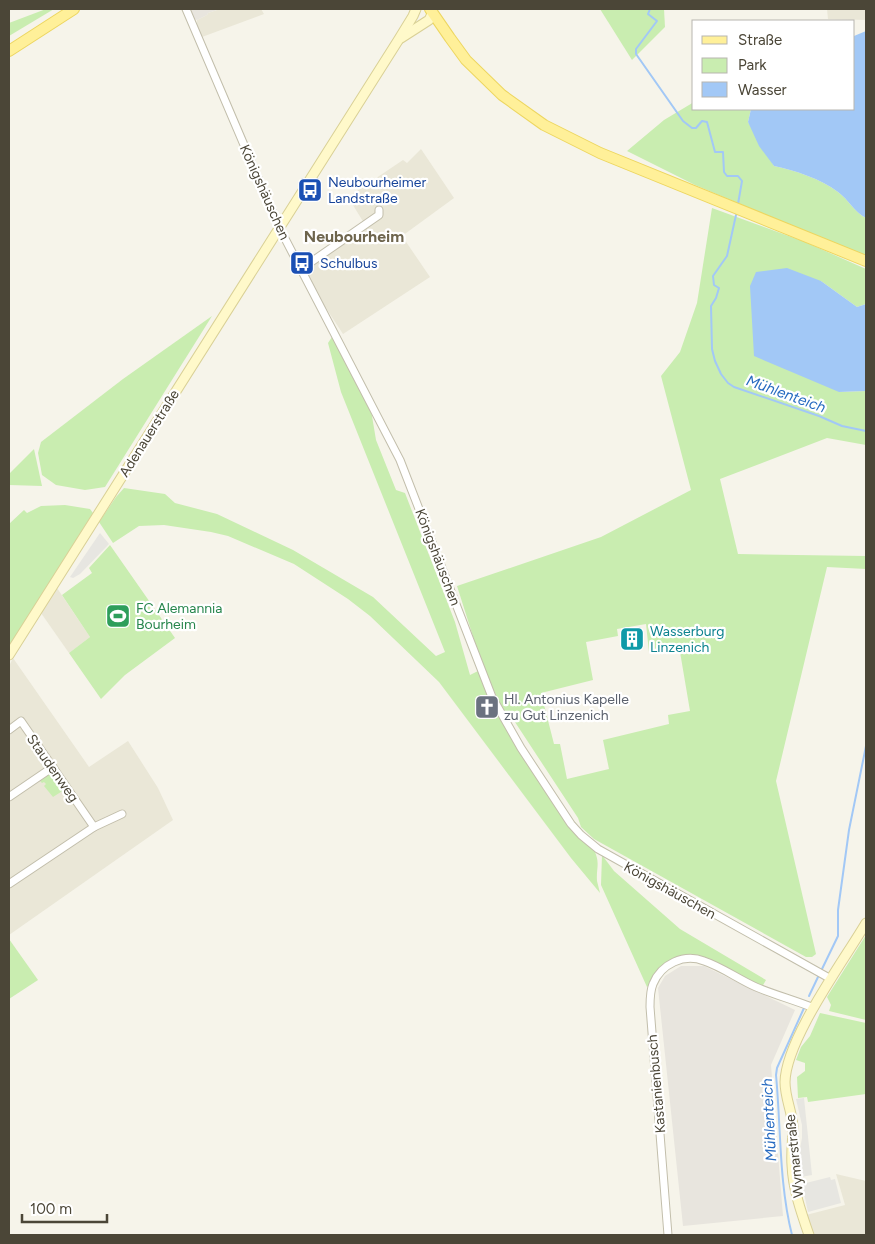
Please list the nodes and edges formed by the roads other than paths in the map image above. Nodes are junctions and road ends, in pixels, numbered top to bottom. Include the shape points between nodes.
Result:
1 (74, 9) edge
2 (186, 9) edge
3 (416, 9) edge
4 (431, 11) edge
5 (410, 20) junction
6 (398, 39) junction
7 (9, 50) edge
8 (379, 210) dead end
9 (279, 227) junction
10 (866, 261) edge
11 (301, 269) junction
12 (9, 655) edge
13 (9, 730) edge
14 (53, 767) junction
15 (9, 797) edge
16 (122, 814) dead end
17 (94, 826) junction
18 (9, 884) edge
19 (866, 923) edge
20 (831, 979) junction
21 (814, 1008) junction
22 (668, 1235) edge
23 (809, 1235) edge

1 - 7 main road
2 - 9 street, Königshäuschen
3 - 5 street, Adenauerstraße
4 - 5 street
4 - 6 street via 429,20
4 - 10 main road via 466,60 502,95 544,125 600,153
5 - 6 street, Adenauerstraße
6 - 9 street, Adenauerstraße
8 - 11 street via 379,216
9 - 11 street, Königshäuschen
9 - 12 street, Adenauerstraße
11 - 20 street, Königshäuschen via 400,460 492,697 571,824 593,846 613,858
13 - 14 street, Staudenweg via 20,722
14 - 15 street
14 - 17 street, Staudenweg
16 - 17 street
17 - 18 street
19 - 20 street, Wymarstraße
20 - 21 street, Wymarstraße
21 - 22 street, Kastanienbusch via 693,959 678,960 664,968 653,983 650,1007
21 - 23 street, Wymarstraße via 790,1056 785,1082 793,1127 793,1181

